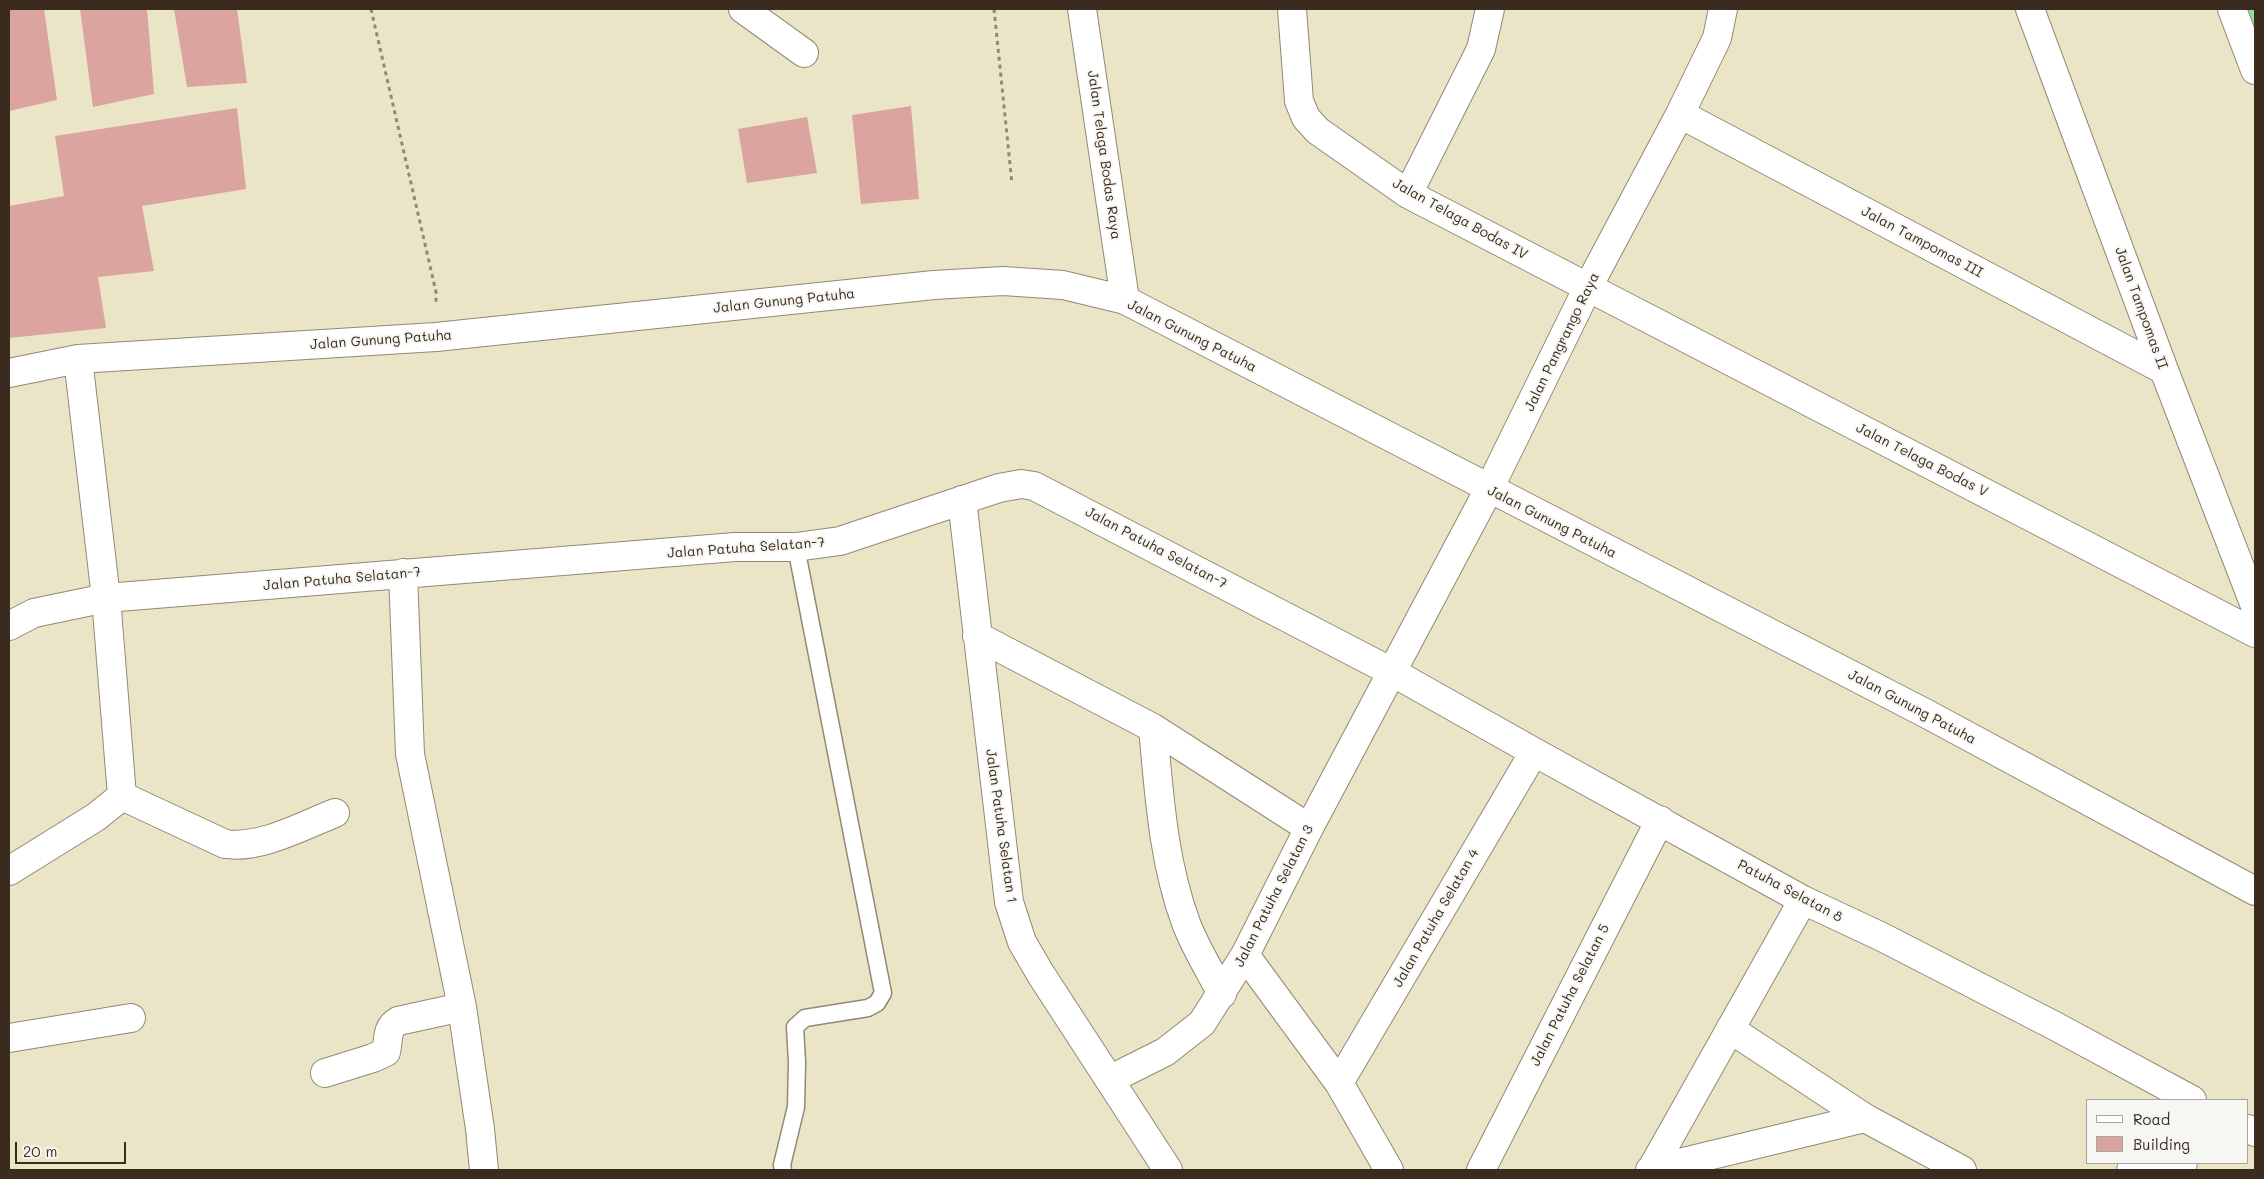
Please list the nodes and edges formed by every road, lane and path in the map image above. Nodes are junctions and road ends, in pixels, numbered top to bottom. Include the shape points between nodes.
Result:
1 (371, 9) edge
2 (743, 9) edge
3 (994, 9) edge
4 (1082, 9) edge
5 (1292, 9) edge
6 (1490, 9) edge
7 (1723, 9) edge
8 (2030, 9) edge
9 (2232, 9) edge
10 (804, 52) dead end
11 (2255, 70) edge
12 (1680, 114) junction
13 (1012, 184) dead end
14 (1408, 194) junction
15 (1588, 287) junction
16 (1125, 300) junction
17 (436, 337) junction
18 (78, 359) junction
19 (2164, 370) junction
20 (9, 374) edge
21 (1489, 490) junction
22 (962, 500) junction
23 (796, 547) junction
24 (403, 573) junction
25 (106, 598) junction
26 (2255, 606) edge
27 (9, 626) edge
28 (2255, 633) edge
29 (977, 636) junction
30 (1392, 672) junction
31 (1153, 728) junction
32 (1534, 752) junction
33 (122, 796) junction
34 (335, 813) dead end
35 (1660, 820) junction
36 (1309, 828) junction
37 (9, 871) edge
38 (2255, 891) edge
39 (1803, 900) junction
40 (1245, 955) junction
41 (1222, 994) junction
42 (462, 1007) junction
43 (131, 1018) dead end
44 (1730, 1029) junction
45 (9, 1038) edge
46 (325, 1073) dead end
47 (1111, 1079) junction
48 (1339, 1083) junction
49 (2190, 1099) edge
50 (1865, 1118) junction
51 (2176, 1164) edge
52 (484, 1170) edge
53 (782, 1170) edge
54 (1168, 1170) edge
55 (1389, 1170) edge
56 (1481, 1170) edge
57 (1651, 1170) edge
58 (1962, 1170) edge
59 (2131, 1170) edge

1 - 17 path via 436,292
2 - 10 street
3 - 13 path
4 - 16 street, Jalan Telaga Bodas Raya
5 - 14 street, Jalan Telaga Bodas IV via 1299,101 1306,118 1318,131
6 - 14 street via 1481,49
7 - 12 street, Jalan Pangrango Raya via 1718,38
8 - 19 street, Jalan Tampomas II
9 - 11 street
12 - 15 street, Jalan Pangrango Raya
12 - 19 street, Jalan Tampomas III
14 - 15 street, Jalan Telaga Bodas IV
15 - 21 street, Jalan Pangrango Raya
15 - 28 street, Jalan Telaga Bodas V
16 - 17 street, Jalan Gunung Patuha via 1063,286 984,282
16 - 21 street, Jalan Gunung Patuha
17 - 18 street, Jalan Gunung Patuha
18 - 20 street, Jalan Gunung Patuha
18 - 25 street
19 - 26 street, Jalan Tampomas II
21 - 30 street, Jalan Pangrango Raya
21 - 38 street, Jalan Gunung Patuha via 1927,714
22 - 23 street, Jalan Patuha Selatan-7 via 840,541
22 - 29 street, Jalan Patuha Selatan 1
22 - 30 street, Jalan Patuha Selatan-7 via 1012,485 1041,488
23 - 24 street, Jalan Patuha Selatan-7 via 734,547
23 - 53 lane via 883,993 877,1003 868,1008 805,1018 795,1027 796,1107
24 - 25 street, Jalan Patuha Selatan-7
24 - 42 street via 410,754
25 - 27 street, Jalan Patuha Selatan-7 via 34,613
25 - 33 street
29 - 31 street
29 - 47 street, Jalan Patuha Selatan 1 via 1010,902 1027,949
30 - 32 street, Patuha Selatan 8
30 - 36 street, Jalan Patuha Selatan 3
31 - 36 street
31 - 41 street via 1162,822 1175,883 1186,923
32 - 35 street, Patuha Selatan 8
32 - 48 street, Jalan Patuha Selatan 4
33 - 34 street via 226,844 238,846 257,843
33 - 37 street via 96,817
35 - 39 street, Patuha Selatan 8
35 - 56 street, Jalan Patuha Selatan 5
36 - 40 street, Jalan Patuha Selatan 3
39 - 44 street
39 - 49 street, Patuha Selatan 8 via 1926,960
40 - 41 street, Jalan Patuha Selatan 3
40 - 48 street
41 - 47 street, Jalan Patuha Selatan 3 via 1202,1023 1184,1039
42 - 46 street via 398,1021 388,1032 386,1052
42 - 52 street
43 - 45 street
44 - 50 street
44 - 57 street
47 - 54 street, Jalan Patuha Selatan 1
48 - 55 street
50 - 57 street
50 - 58 street
51 - 59 street

